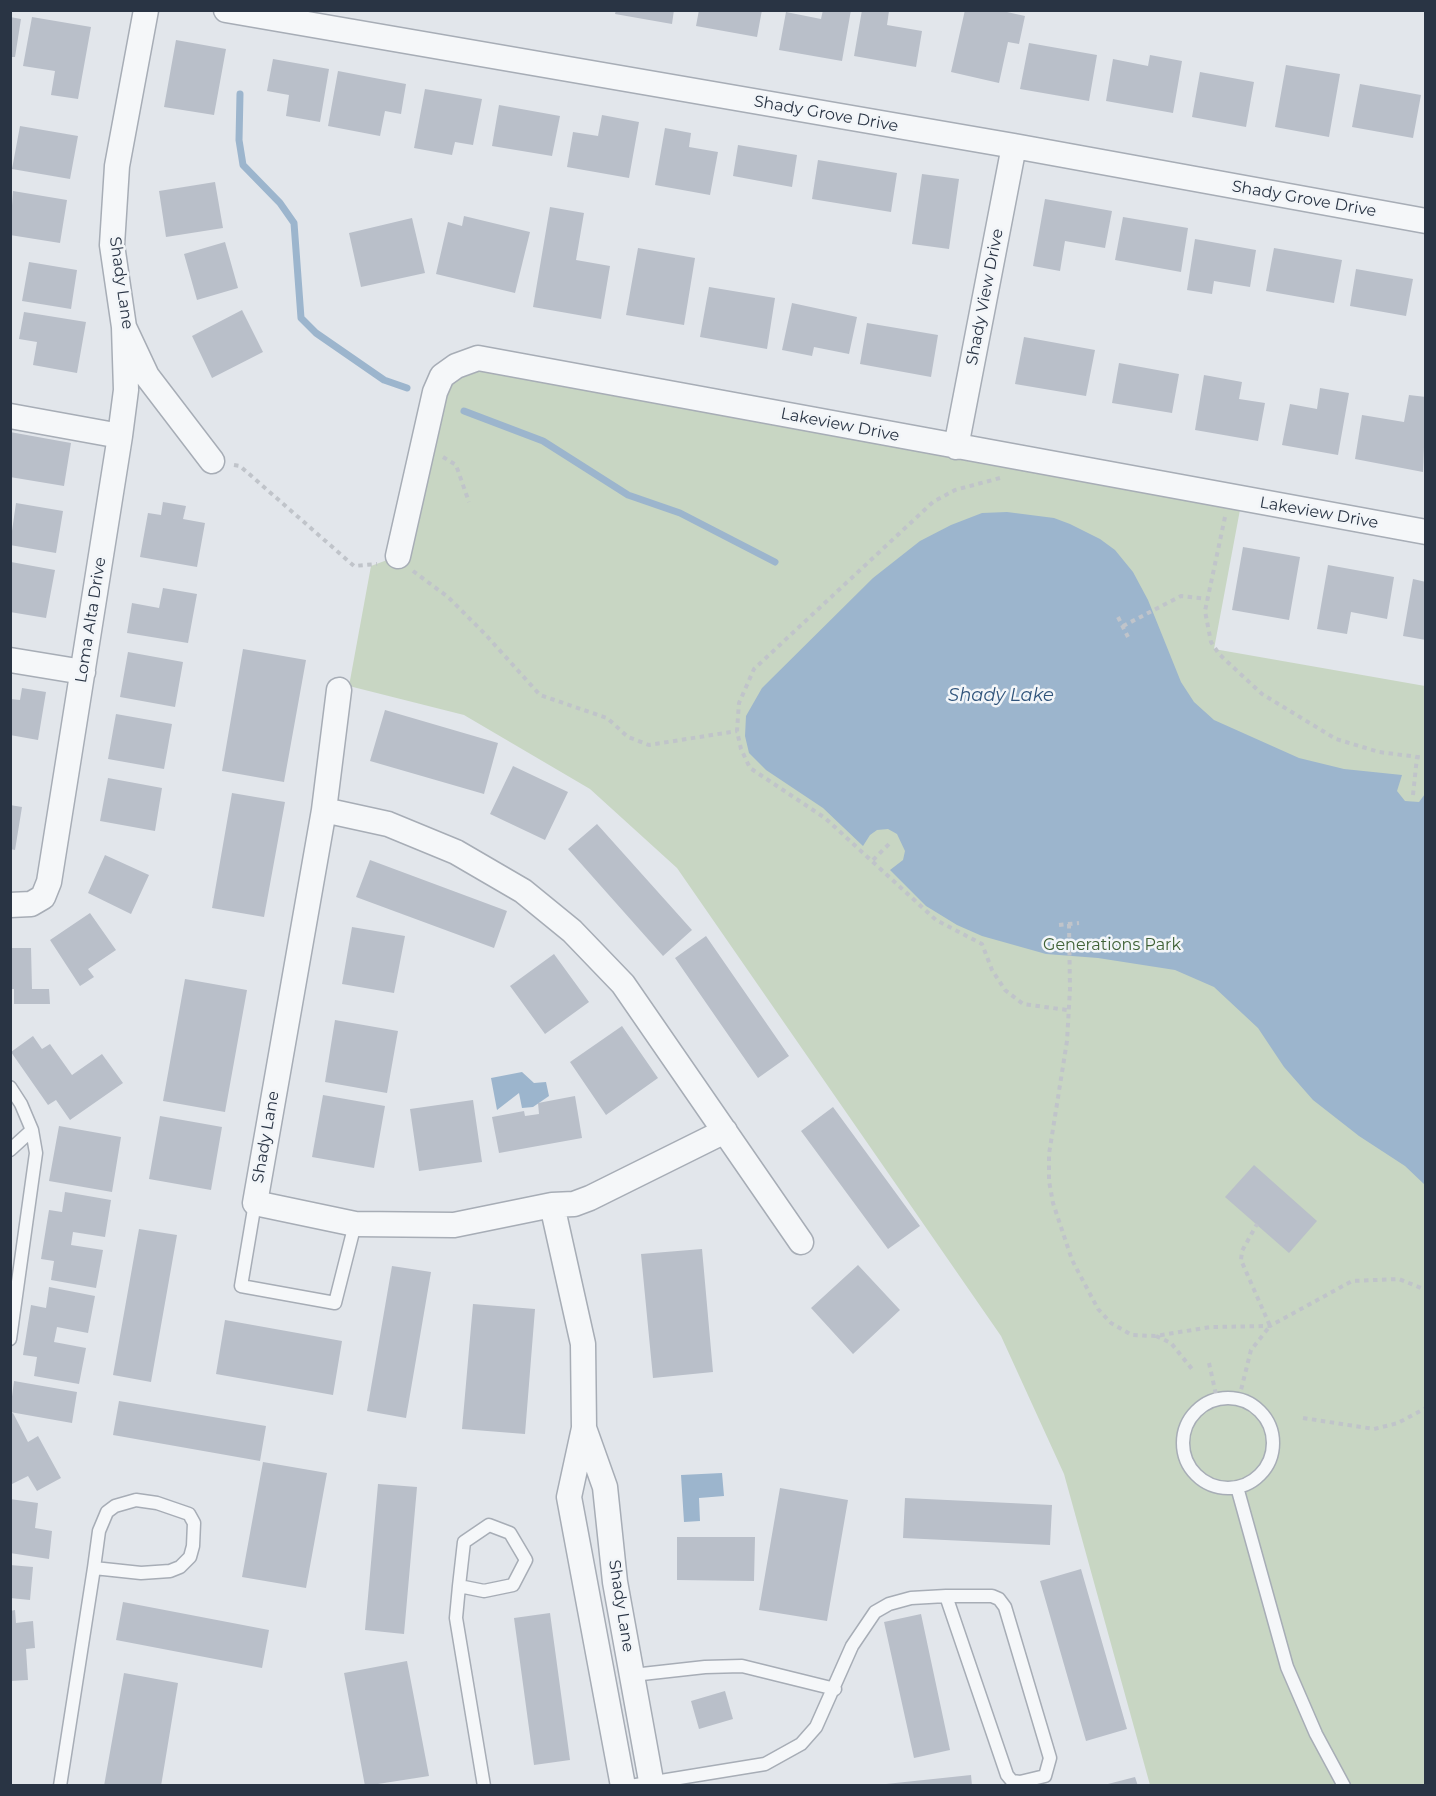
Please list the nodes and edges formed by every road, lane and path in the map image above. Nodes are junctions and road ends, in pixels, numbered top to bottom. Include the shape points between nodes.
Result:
1 (146, 10) edge
2 (226, 10) edge
3 (1014, 146) junction
4 (1425, 221) edge
5 (124, 327) junction
6 (10, 416) edge
7 (120, 436) junction
8 (957, 447) junction
9 (438, 454) dead end
10 (212, 461) joint
11 (1005, 477) dead end
12 (469, 502) dead end
13 (1225, 516) dead end
14 (1425, 532) edge
15 (398, 556) junction
16 (1208, 599) junction
17 (1118, 617) dead end
18 (1123, 626) junction
19 (1128, 637) dead end
20 (10, 660) edge
21 (83, 672) junction
22 (339, 690) dead end
23 (738, 731) junction
24 (1417, 757) junction
25 (1425, 758) edge
26 (1413, 795) dead end
27 (324, 810) junction
28 (891, 842) dead end
29 (873, 860) junction
30 (21, 904) edge
31 (1079, 923) dead end
32 (1069, 924) junction
33 (1059, 925) dead end
34 (1067, 1010) junction
35 (10, 1087) edge
36 (32, 1130) junction
37 (725, 1131) junction
38 (10, 1150) edge
39 (255, 1203) junction
40 (552, 1205) junction
41 (354, 1224) junction
42 (1257, 1224) dead end
43 (801, 1242) dead end
44 (1425, 1290) edge
45 (1270, 1326) junction
46 (1155, 1336) junction
47 (10, 1339) edge
48 (1209, 1363) dead end
49 (1192, 1369) dead end
50 (1239, 1398) junction
51 (1217, 1399) junction
52 (1425, 1408) edge
53 (1303, 1418) dead end
54 (584, 1428) junction
55 (1237, 1487) junction
56 (94, 1568) junction
57 (459, 1586) junction
58 (946, 1596) junction
59 (633, 1675) junction
60 (835, 1689) junction
61 (644, 1784) edge
62 (60, 1785) edge
63 (484, 1785) edge
64 (623, 1785) edge
65 (1344, 1785) edge

1 - 5 street, Shady Lane via 117,166 112,245
2 - 3 street, Shady Grove Drive
3 - 4 street, Shady Grove Drive
3 - 8 street, Shady View Drive
5 - 7 street, Loma Alta Drive via 126,390
5 - 10 street, Shady Lane via 147,376
6 - 7 street
7 - 21 street, Loma Alta Drive
8 - 14 street, Lakeview Drive
8 - 15 street, Lakeview Drive via 478,358 442,376 435,392
9 - 12 path via 456,465
10 - 15 path via 240,466 354,566 371,566
11 - 23 path via 956,490 933,501 754,669 739,703
13 - 16 path
15 - 23 path via 448,597 540,695 607,718 628,737 649,745
16 - 18 path via 1180,596
16 - 24 path via 1205,611 1211,642 1262,694 1336,739 1379,752
17 - 18 path
18 - 19 path
20 - 21 street
21 - 30 street, Loma Alta Drive via 49,882 43,897
22 - 27 street, Shady Lane
23 - 29 path via 750,768 825,818
24 - 25 path
24 - 26 path
27 - 37 street via 422,836 491,870 550,911 623,984
27 - 39 street, Shady Lane
28 - 29 path
29 - 34 path via 936,920 982,944 1005,990 1023,1004
31 - 32 path
32 - 33 path
32 - 34 path
34 - 46 path via 1067,1041 1049,1154 1053,1203 1072,1260 1098,1309 1111,1323 1132,1335
35 - 36 lane
36 - 38 lane
36 - 47 lane via 36,1153
37 - 40 street, Shady Lane via 590,1198
37 - 43 street
39 - 41 street, Shady Lane
39 - 41 lane via 241,1286 335,1303
40 - 41 street, Shady Lane via 454,1225
40 - 54 street, Shady Lane via 583,1344
42 - 45 path via 1240,1260
44 - 45 path via 1399,1279 1352,1281
45 - 46 path via 1211,1327
45 - 50 path via 1251,1350
46 - 49 path via 1171,1343
48 - 51 path
50 - 51 lane
50 - 55 lane via 1264,1415 1273,1443 1263,1472
51 - 55 lane via 1197,1409 1188,1421 1183,1450 1196,1475 1208,1484
52 - 53 path via 1398,1424 1374,1430
54 - 59 street, Shady Lane via 605,1486 615,1582
54 - 64 street, Shady Lane via 569,1497
55 - 65 lane via 1287,1667 1312,1726
56 - 56 lane via 99,1532 107,1512 115,1506 136,1500 157,1503 189,1514 194,1523 190,1557 170,1571 141,1573
56 - 62 lane
57 - 57 lane via 464,1542 489,1525 510,1533 526,1560 513,1585 484,1591
57 - 63 lane via 456,1618
58 - 58 lane via 992,1596 1005,1607 1050,1758 1045,1776 1020,1782 1007,1775
58 - 60 lane via 911,1598 875,1612 852,1646
59 - 60 lane via 742,1666
59 - 61 street, Shady Lane
60 - 61 lane via 816,1727 801,1744 765,1764

